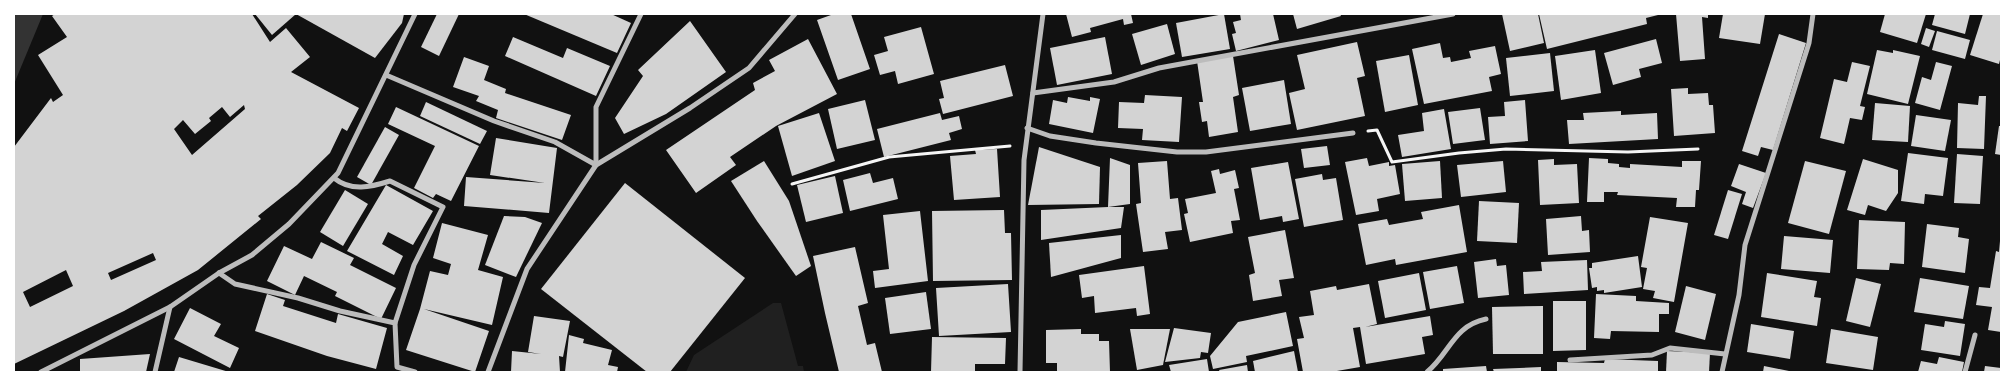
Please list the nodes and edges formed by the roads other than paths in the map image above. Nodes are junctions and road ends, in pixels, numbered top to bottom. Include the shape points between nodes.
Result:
1 (415, 14) edge
2 (641, 14) edge
3 (795, 14) edge
4 (1043, 14) edge
5 (1452, 14) edge
6 (1812, 14) edge
7 (386, 75) junction
8 (1034, 93) junction
9 (1027, 128) junction
10 (1353, 133) road end
11 (596, 165) junction
12 (334, 178) junction
13 (219, 273) junction
14 (170, 307) junction
15 (1486, 320) dead end
16 (395, 323) junction
17 (1975, 335) dead end
18 (1725, 354) junction
19 (1570, 360) dead end
20 (42, 372) edge
21 (155, 372) edge
22 (415, 372) edge
23 (488, 372) edge
24 (1020, 372) edge
25 (1427, 372) edge
26 (1722, 372) edge
27 (1965, 372) edge

1 - 7 street
2 - 11 street via 596,107
3 - 11 street via 749,68
4 - 8 street
5 - 8 street via 1197,60 1114,82
6 - 18 street via 1809,43 1744,245 1739,294
7 - 11 street via 494,121 555,142
7 - 12 street
8 - 9 street
9 - 10 street via 1050,136 1176,152 1206,152
9 - 24 street
11 - 23 street via 527,269
12 - 13 street via 252,256
12 - 16 street via 343,186 368,188 390,181 444,207 414,264
13 - 14 street
13 - 16 street via 235,284
14 - 20 street
14 - 21 street
15 - 25 street via 1475,322 1458,333 1436,365
16 - 22 street via 397,367
17 - 27 street
18 - 19 street via 1670,348 1652,355
18 - 26 street

